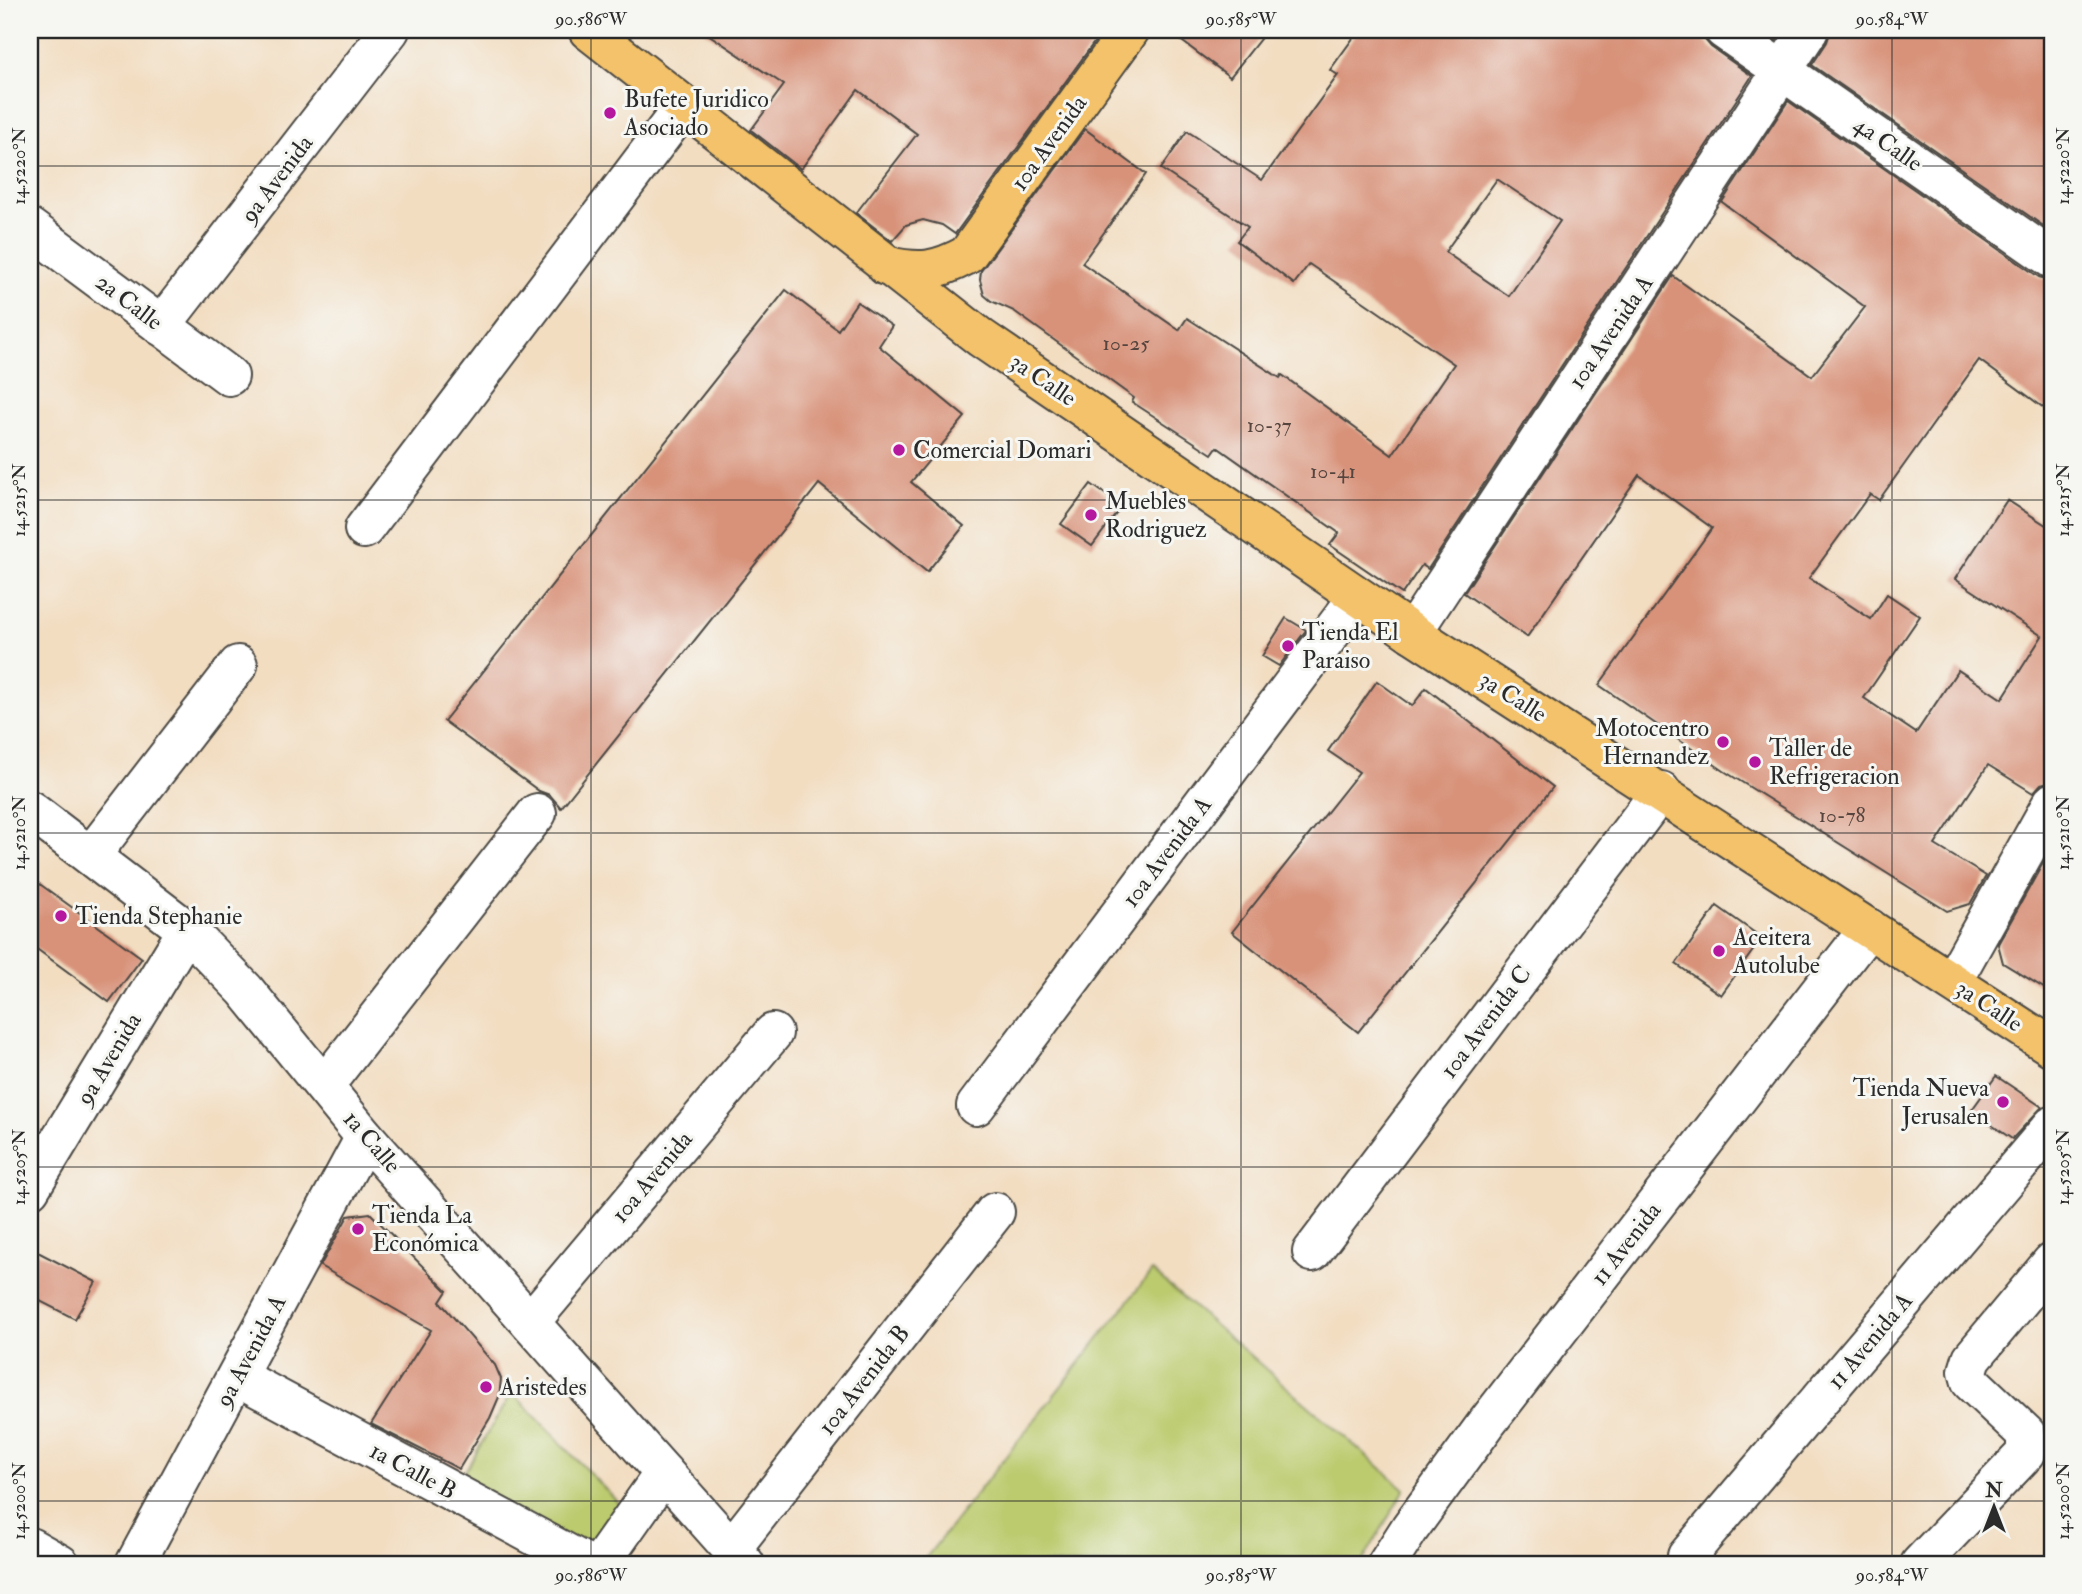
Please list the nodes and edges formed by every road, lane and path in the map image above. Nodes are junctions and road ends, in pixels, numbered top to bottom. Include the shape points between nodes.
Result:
1 (390, 30) edge
2 (588, 30) edge
3 (1130, 30) edge
4 (1724, 30) edge
5 (1808, 30) edge
6 (1784, 71) junction
7 (684, 106) junction
8 (30, 228) edge
9 (967, 256) junction
10 (2052, 259) edge
11 (886, 266) junction
12 (161, 326) junction
13 (981, 338) junction
14 (229, 376) dead end
15 (364, 529) dead end
16 (1358, 597) junction
17 (1412, 633) junction
18 (238, 665) dead end
19 (1661, 792) junction
20 (2052, 803) edge
21 (30, 810) edge
22 (537, 813) dead end
23 (92, 854) junction
24 (1870, 928) junction
25 (187, 930) junction
26 (1952, 982) junction
27 (773, 1033) dead end
28 (2052, 1047) edge
29 (324, 1086) junction
30 (976, 1107) dead end
31 (2052, 1126) edge
32 (365, 1136) junction
33 (30, 1189) edge
34 (995, 1212) dead end
35 (1312, 1252) dead end
36 (2052, 1262) edge
37 (531, 1321) junction
38 (238, 1377) junction
39 (664, 1473) junction
40 (30, 1547) edge
41 (738, 1556) edge
42 (1687, 1556) dead end
43 (60, 1564) edge
44 (135, 1564) edge
45 (587, 1564) edge
46 (600, 1564) edge
47 (1387, 1564) edge
48 (1920, 1564) edge

1 - 12 street, 9a Avenida
2 - 7 main road, 3a Calle
3 - 9 main road, 10a Avenida
4 - 6 street, 4a Calle
5 - 6 street, 10a Avenida A
6 - 10 street, 4a Calle
6 - 17 street, 10a Avenida A
7 - 11 main road, 3a Calle
7 - 15 street
8 - 12 street, 2a Calle
9 - 11 main road via 919,272
9 - 13 main road via 963,284
11 - 13 main road, 3a Calle
12 - 14 street, 2a Calle
13 - 16 main road, 3a Calle
16 - 17 main road, 3a Calle
16 - 30 street, 10a Avenida A
17 - 19 main road, 3a Calle
18 - 23 street
19 - 24 main road, 3a Calle
19 - 35 street, 10a Avenida C
20 - 26 street
21 - 23 street, 1a Calle
22 - 29 street
23 - 25 street, 1a Calle
24 - 26 main road, 3a Calle
24 - 47 street, 11 Avenida via 1486,1424
25 - 29 street, 1a Calle via 245,990
25 - 33 street, 9a Avenida
26 - 28 main road, 3a Calle
27 - 37 street, 10a Avenida
29 - 32 street, 1a Calle
31 - 42 street, 11 Avenida A
32 - 37 street, 1a Calle
32 - 38 street, 9a Avenida A
34 - 41 street, 10a Avenida B
36 - 48 street via 1972,1358 1968,1371 1971,1382 2025,1434 2026,1453
37 - 39 street, 1a Calle
38 - 44 street, 9a Avenida A
38 - 45 street, 1a Calle B
39 - 41 street, 1a Calle
39 - 46 street
40 - 43 street

